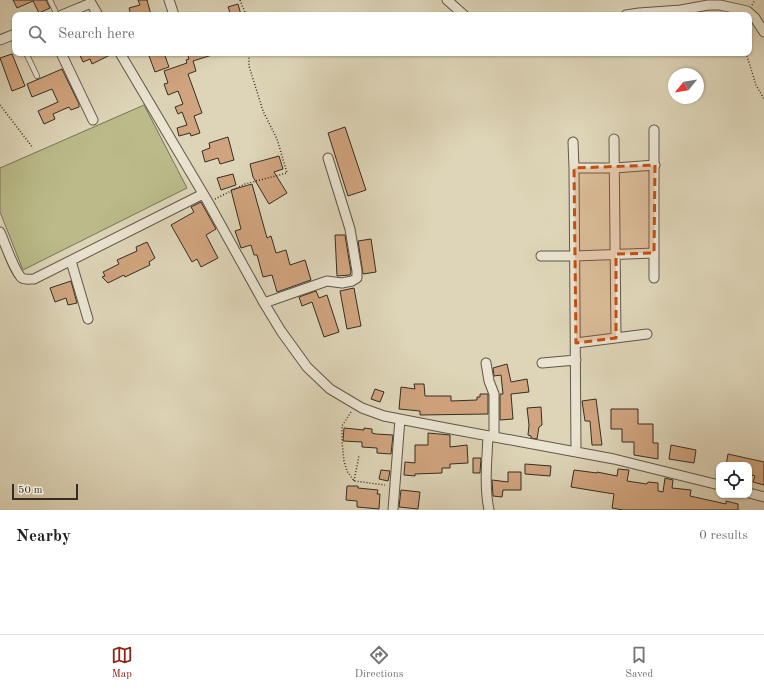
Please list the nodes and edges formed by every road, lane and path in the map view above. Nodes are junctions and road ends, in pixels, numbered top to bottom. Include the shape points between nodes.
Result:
1 (50, 0) edge
2 (169, 0) edge
3 (240, 0) edge
4 (447, 0) edge
5 (95, 2) edge
6 (80, 3) edge
7 (56, 12) edge
8 (66, 12) edge
9 (97, 12) edge
10 (173, 12) edge
11 (245, 12) edge
12 (461, 12) edge
13 (653, 12) edge
14 (748, 12) edge
15 (752, 15) edge
16 (764, 32) edge
17 (12, 35) edge
18 (0, 40) edge
19 (28, 56) edge
20 (62, 56) edge
21 (122, 56) edge
22 (249, 56) edge
23 (747, 56) edge
24 (38, 76) dead end
25 (764, 99) edge
26 (0, 105) edge
27 (93, 120) dead end
28 (654, 130) dead end
29 (614, 139) dead end
30 (573, 142) dead end
31 (33, 148) dead end
32 (328, 158) dead end
33 (655, 165) junction
34 (574, 168) junction
35 (615, 168) junction
36 (206, 198) junction
37 (0, 232) edge
38 (654, 253) junction
39 (616, 254) junction
40 (541, 256) dead end
41 (575, 256) junction
42 (71, 261) junction
43 (654, 278) dead end
44 (264, 303) junction
45 (88, 319) dead end
46 (647, 334) dead end
47 (616, 338) junction
48 (576, 343) junction
49 (576, 360) junction
50 (486, 363) dead end
51 (542, 363) dead end
52 (355, 404) junction
53 (400, 419) junction
54 (491, 436) junction
55 (576, 452) junction
56 (359, 456) dead end
57 (354, 481) junction
58 (716, 484) edge
59 (395, 486) junction
60 (752, 494) edge
61 (764, 497) edge
62 (393, 510) edge
63 (489, 510) edge

1 - 7 lane
2 - 10 street
3 - 11 path
4 - 12 street
5 - 6 street
5 - 9 street
6 - 8 street
13 - 14 street via 720,5
15 - 16 street
17 - 18 street
19 - 24 lane
20 - 27 street
21 - 36 street
22 - 36 path via 249,66 263,111 277,139 287,173
23 - 25 path via 756,85
26 - 31 path
28 - 33 street
29 - 35 street
30 - 34 street
32 - 44 street via 350,229 357,278 342,283 326,281
33 - 35 street
33 - 38 street
34 - 35 street
34 - 41 street
35 - 39 street
36 - 42 street
36 - 44 street
37 - 42 street via 22,278 34,279
38 - 39 street
38 - 43 street
39 - 41 street
39 - 47 street
40 - 41 street
41 - 48 street
42 - 45 street
44 - 52 street via 307,368 330,389
46 - 47 street
47 - 48 street
48 - 49 street
49 - 51 street
49 - 55 street
50 - 54 street via 494,394
52 - 53 street via 372,412
52 - 57 path via 342,426 344,461
53 - 54 street
53 - 59 street
54 - 55 street
54 - 63 street via 486,486
55 - 58 street
56 - 57 path
57 - 59 path
59 - 62 street
60 - 61 street

